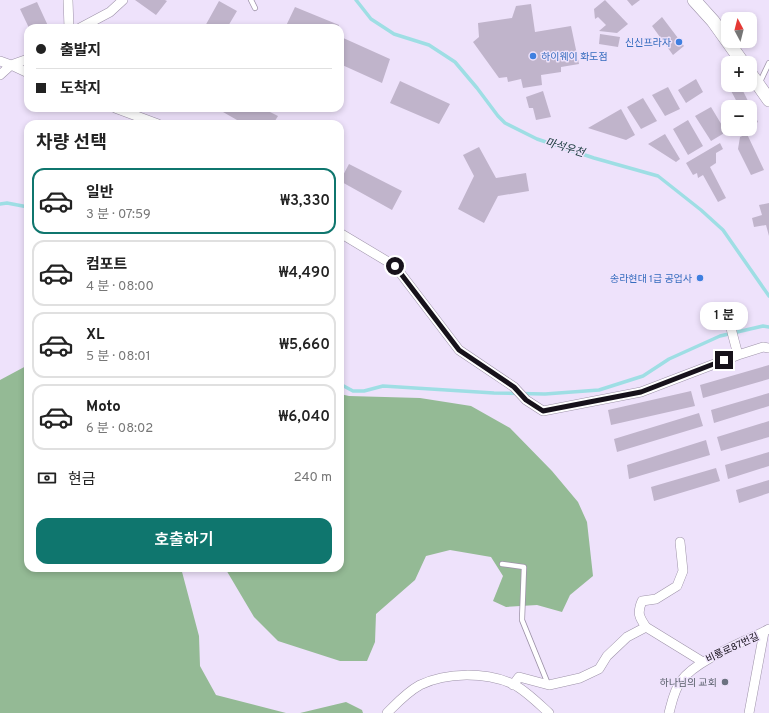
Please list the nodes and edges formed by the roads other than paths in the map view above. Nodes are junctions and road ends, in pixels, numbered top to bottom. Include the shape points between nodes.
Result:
1 (68, 0) edge
2 (123, 0) edge
3 (251, 0) edge
4 (694, 0) edge
5 (255, 8) dead end
6 (69, 24) edge
7 (88, 24) edge
8 (738, 56) edge
9 (24, 60) edge
10 (0, 61) edge
11 (769, 63) edge
12 (11, 65) junction
13 (24, 71) edge
14 (0, 75) edge
15 (757, 82) edge
16 (759, 85) junction
17 (769, 100) edge
18 (126, 112) edge
19 (148, 120) edge
20 (344, 235) edge
21 (729, 322) dead end
22 (769, 348) edge
23 (738, 355) junction
24 (680, 542) dead end
25 (502, 564) dead end
26 (646, 627) junction
27 (767, 631) edge
28 (703, 662) junction
29 (513, 685) junction
30 (549, 685) junction
31 (386, 713) edge
32 (549, 713) edge
33 (669, 713) edge
34 (749, 713) edge

1 - 6 street
2 - 7 street via 110,12
3 - 5 lane
4 - 8 main road
9 - 12 street
10 - 12 street
11 - 16 lane
12 - 13 street
12 - 14 street
15 - 16 main road
16 - 17 main road
18 - 19 street
20 - 23 street via 395,266 459,350 514,387 526,400 543,411 641,392
21 - 23 street
22 - 23 street via 763,347
24 - 26 street via 683,571 677,586 656,598 642,601 639,618
25 - 30 lane via 524,567 522,620
26 - 28 street, 비룡로87번길
26 - 30 street via 627,637 607,656 599,669 580,678
27 - 28 street, 비룡로87번길
27 - 34 street
28 - 33 street via 680,681
29 - 30 street via 519,677
29 - 31 street via 477,675 452,676 419,686
29 - 32 street

